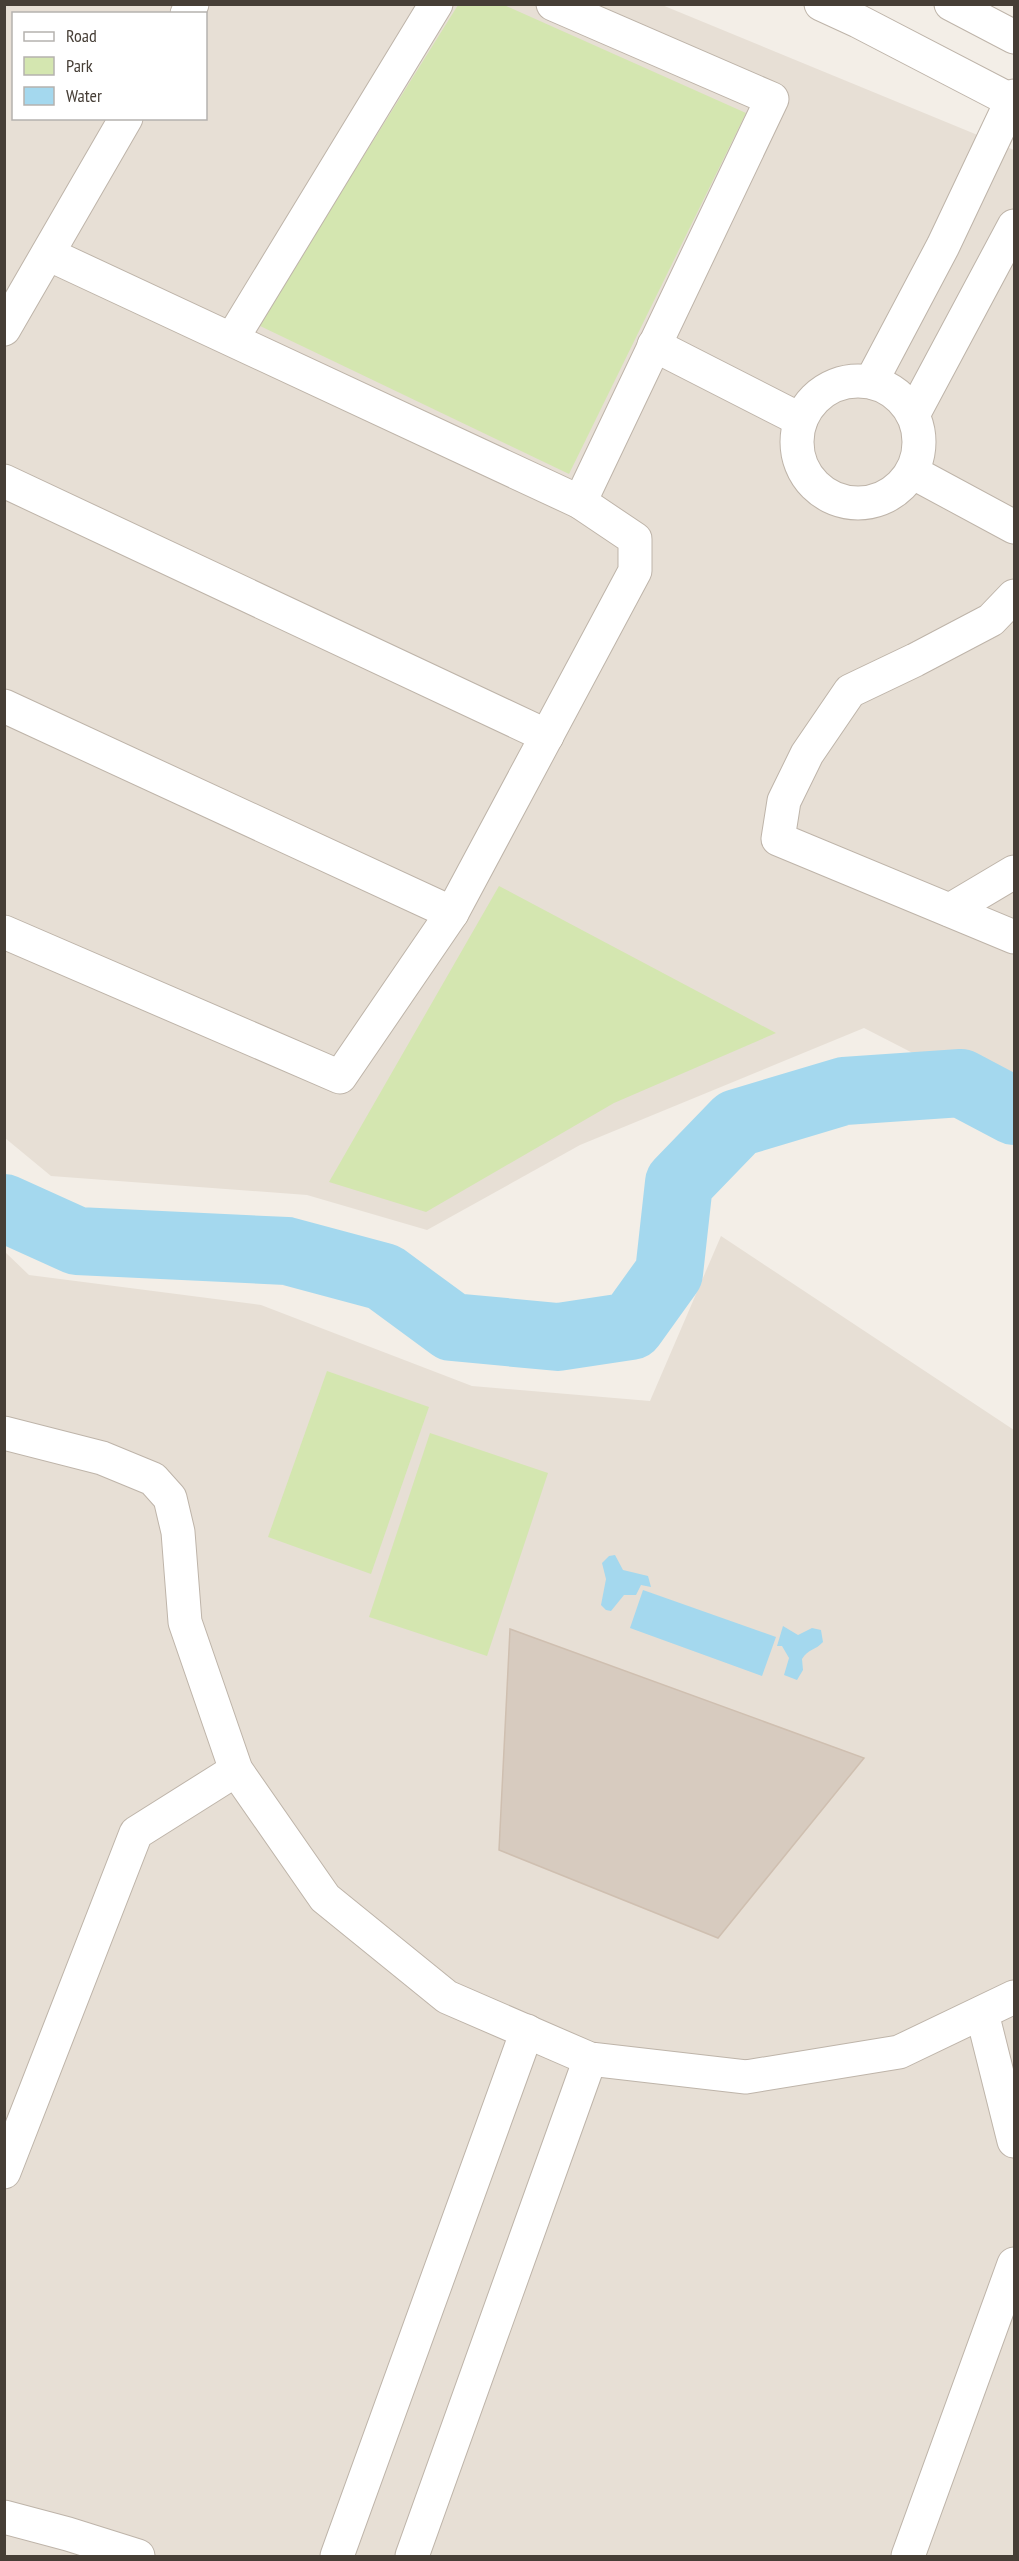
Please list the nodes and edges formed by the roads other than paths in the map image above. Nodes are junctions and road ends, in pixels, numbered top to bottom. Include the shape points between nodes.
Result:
1 (436, 4) edge
2 (553, 4) edge
3 (821, 4) edge
4 (951, 4) edge
5 (1014, 37) edge
6 (1014, 99) edge
7 (125, 120) edge
8 (1014, 226) edge
9 (48, 254) junction
10 (4, 329) edge
11 (232, 339) junction
12 (654, 345) junction
13 (872, 382) junction
14 (913, 415) junction
15 (801, 420) junction
16 (912, 472) junction
17 (4, 481) edge
18 (580, 502) junction
19 (1014, 527) edge
20 (1014, 596) edge
21 (4, 706) edge
22 (547, 736) junction
23 (1014, 872) edge
24 (950, 910) junction
25 (452, 913) junction
26 (4, 932) edge
27 (1014, 937) edge
28 (4, 1433) edge
29 (236, 1770) junction
30 (1014, 1997) edge
31 (982, 2013) junction
32 (527, 2031) junction
33 (590, 2059) junction
34 (1014, 2141) edge
35 (4, 2172) edge
36 (1014, 2264) edge
37 (4, 2517) edge
38 (138, 2556) edge
39 (337, 2556) edge
40 (412, 2556) edge
41 (908, 2556) edge

1 - 11 street
2 - 12 street via 772,99
3 - 6 street
4 - 5 street
6 - 13 street
7 - 9 street
8 - 14 street
9 - 10 street
9 - 11 street
11 - 18 street
12 - 15 street
12 - 18 street
13 - 14 street via 903,400
13 - 15 street via 855,381 822,393
14 - 16 street via 920,433 919,453
15 - 16 street via 797,440 800,460 809,479 824,493 843,502 862,504 883,499 900,488
16 - 19 street
17 - 22 street
18 - 22 street via 635,540 635,571
20 - 24 street via 991,620 850,691 807,754 784,801 778,839
21 - 25 street
22 - 25 street
23 - 24 street
24 - 27 street
25 - 26 street via 340,1077
28 - 29 street via 102,1458 153,1479 170,1498 178,1532 185,1622
29 - 32 street via 325,1898 447,1997
29 - 35 street via 136,1833
30 - 31 street
31 - 33 street via 899,2052 746,2077
31 - 34 street
32 - 33 street
32 - 39 street
33 - 40 street
36 - 41 street
37 - 38 street

